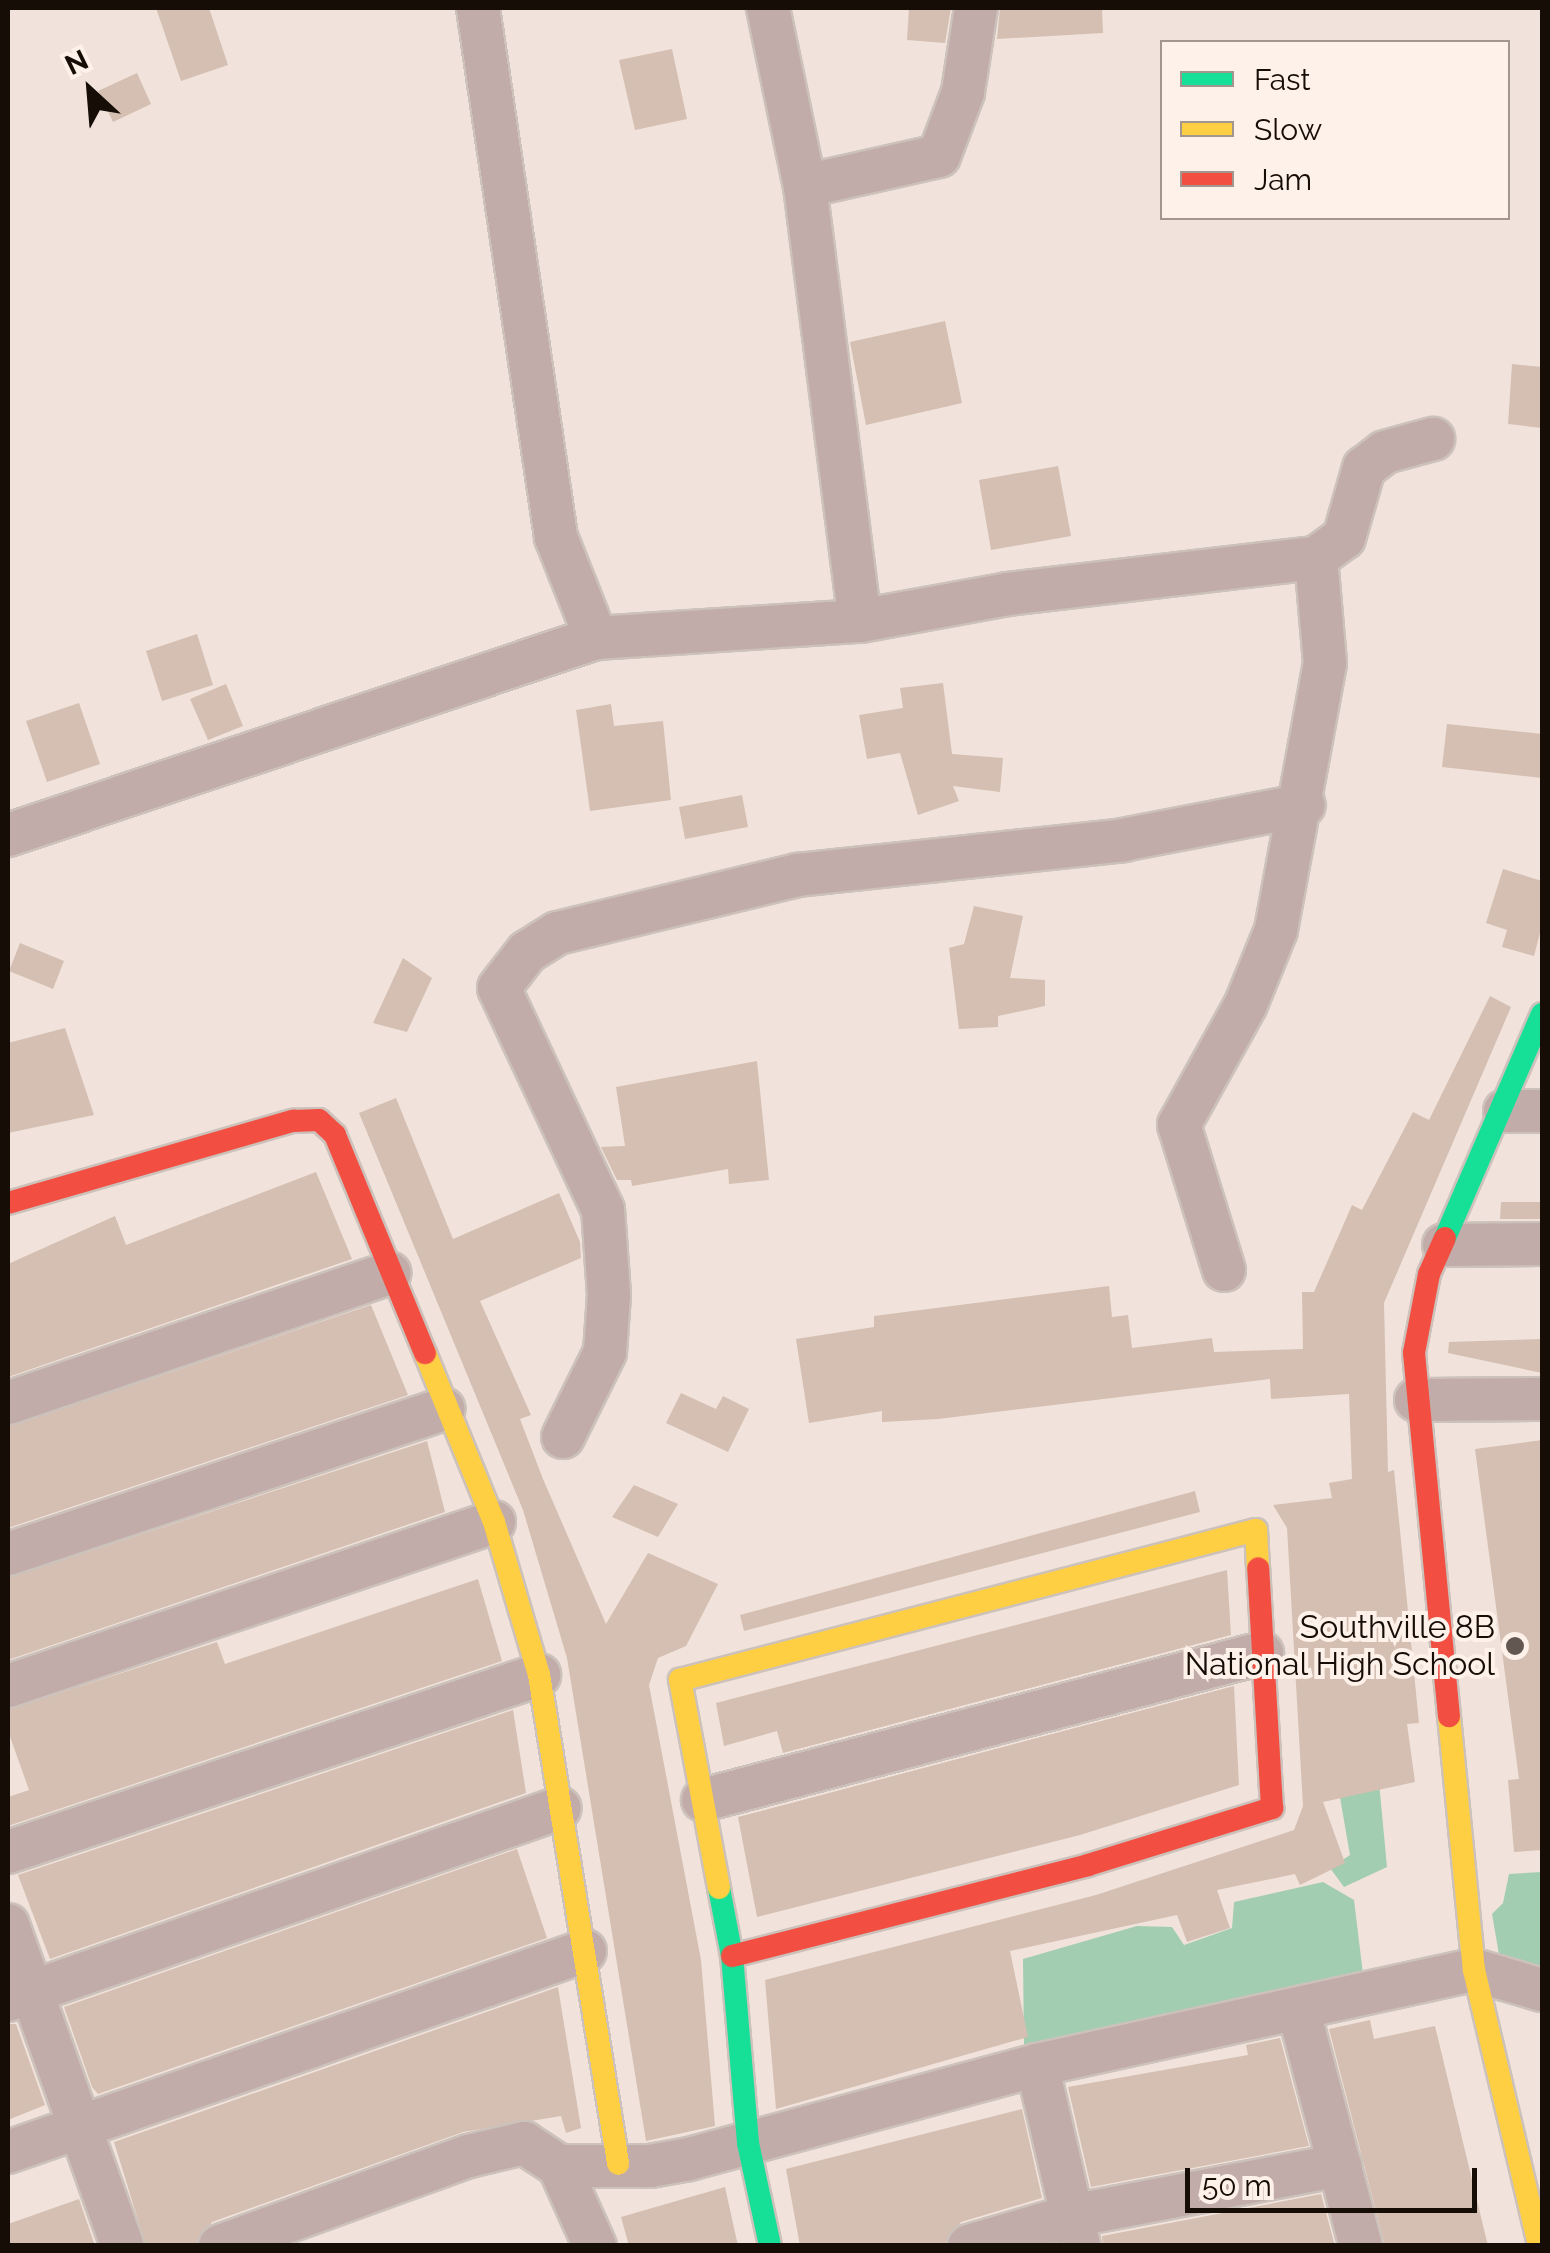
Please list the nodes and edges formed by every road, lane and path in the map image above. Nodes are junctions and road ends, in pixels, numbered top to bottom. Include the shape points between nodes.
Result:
1 (478, 8) edge
2 (768, 8) edge
3 (976, 8) edge
4 (804, 186) junction
5 (1434, 439) dead end
6 (1316, 558) junction
7 (860, 621) junction
8 (596, 638) junction
9 (1304, 805) junction
10 (8, 835) edge
11 (1542, 1014) edge
12 (1524, 1111) edge
13 (8, 1203) edge
14 (1542, 1244) edge
15 (1444, 1245) junction
16 (1224, 1270) dead end
17 (390, 1274) junction
18 (1416, 1400) junction
19 (1542, 1400) edge
20 (8, 1404) edge
21 (444, 1409) junction
22 (563, 1436) dead end
23 (494, 1522) junction
24 (8, 1554) edge
25 (1262, 1653) junction
26 (539, 1675) junction
27 (8, 1686) edge
28 (704, 1800) junction
29 (560, 1808) junction
30 (8, 1852) edge
31 (8, 1925) edge
32 (585, 1951) junction
33 (732, 1956) junction
34 (1474, 1970) junction
35 (1542, 1990) edge
36 (19, 1995) edge
37 (1299, 2012) junction
38 (1038, 2065) junction
39 (82, 2129) junction
40 (748, 2143) junction
41 (1529, 2151) edge
42 (8, 2152) edge
43 (618, 2164) junction
44 (1340, 2165) junction
45 (559, 2166) junction
46 (1075, 2231) edge
47 (122, 2246) edge
48 (220, 2246) edge
49 (596, 2246) edge
50 (770, 2246) edge
51 (969, 2246) edge
52 (1362, 2246) edge
53 (1539, 2246) edge

1 - 8 street via 556,537
2 - 4 street
3 - 4 street via 963,92 939,156
4 - 7 street
5 - 6 street via 1386,452 1364,468 1344,538
6 - 7 street via 1028,592
6 - 9 street via 1326,663
7 - 8 street
8 - 10 street
9 - 16 street via 1276,930 1246,1004 1178,1125
9 - 22 street via 1123,840 798,875 558,933 527,952 500,988 602,1210 610,1295 605,1352
11 - 12 street
12 - 15 street
13 - 17 street via 293,1121 320,1120 335,1135
14 - 15 street
15 - 18 street via 1428,1274 1414,1352
17 - 20 street
17 - 21 street
18 - 19 street
18 - 34 street
21 - 23 street
21 - 24 street
23 - 26 street
23 - 27 street
25 - 28 street
25 - 28 street via 1256,1530 680,1680
25 - 33 street via 1272,1808 1088,1865
26 - 29 street
26 - 30 street
28 - 33 street
29 - 32 street
29 - 36 street
31 - 36 street
32 - 39 street
32 - 43 street
33 - 40 street
34 - 35 street
34 - 37 street
34 - 41 street
36 - 39 street
37 - 38 street
37 - 44 street
38 - 40 street
38 - 46 street
39 - 42 street
39 - 47 street
40 - 43 street via 650,2166
40 - 50 street
41 - 53 street
43 - 45 street
44 - 46 street
44 - 52 street
45 - 48 street via 524,2143 469,2156
45 - 49 street
46 - 51 street

